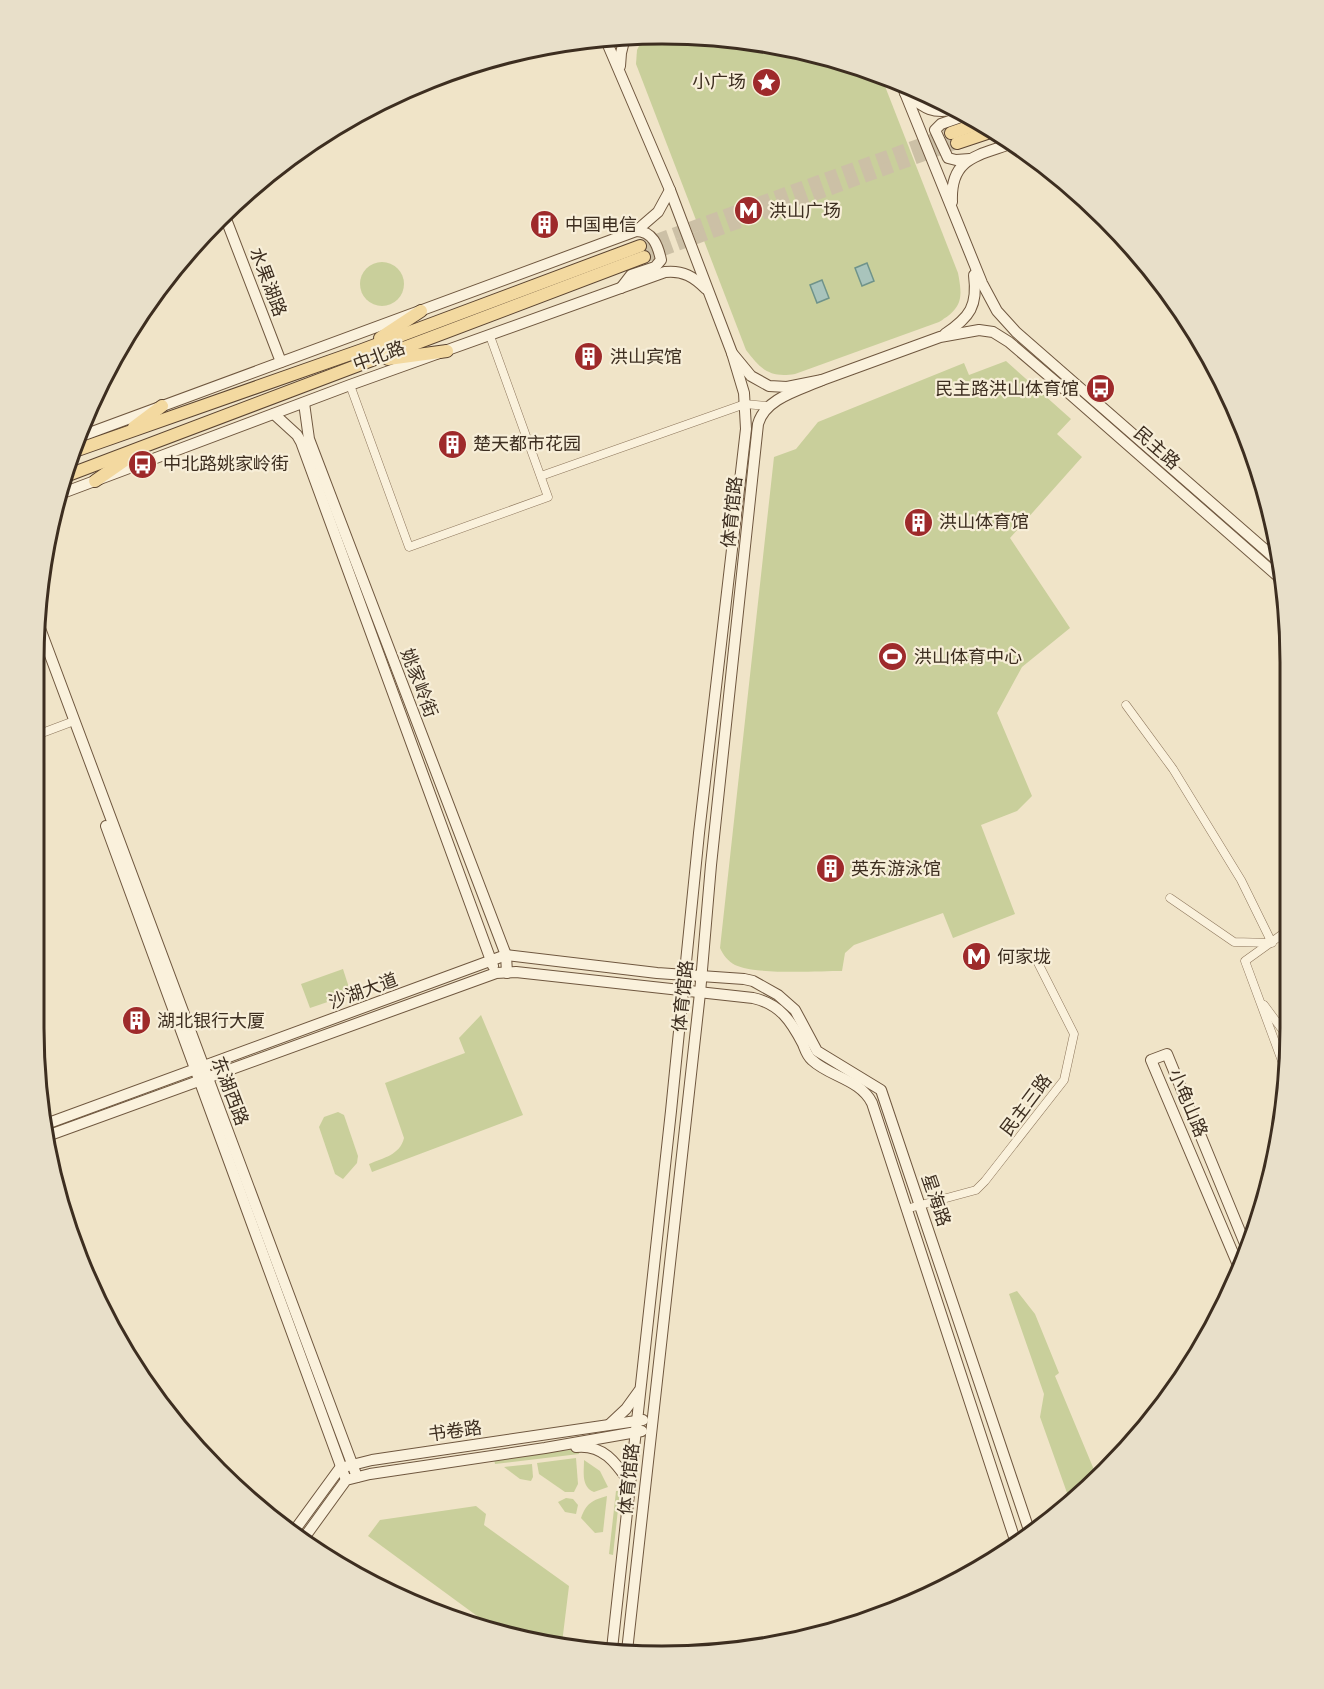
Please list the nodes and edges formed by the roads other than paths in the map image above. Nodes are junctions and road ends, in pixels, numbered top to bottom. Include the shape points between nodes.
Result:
1 (623, 45) edge
2 (609, 46) edge
3 (620, 70) junction
4 (904, 93) edge
5 (910, 96) edge
6 (944, 112) edge
7 (957, 118) edge
8 (973, 127) edge
9 (981, 132) edge
10 (1004, 147) edge
11 (972, 159) junction
12 (670, 190) junction
13 (952, 212) junction
14 (227, 223) edge
15 (636, 231) junction
16 (642, 252) tunnel mouth
17 (972, 262) junction
18 (621, 288) junction
19 (709, 291) junction
20 (421, 311) junction
21 (490, 336) junction
22 (940, 337) junction
23 (447, 351) junction
24 (732, 353) junction
25 (364, 356) junction
26 (281, 362) junction
27 (822, 380) junction
28 (350, 385) junction
29 (304, 403) junction
30 (745, 404) junction
31 (162, 405) junction
32 (768, 406) junction
33 (274, 414) junction
34 (125, 433) junction
35 (88, 434) edge
36 (145, 446) junction
37 (82, 448) edge
38 (73, 473) edge
39 (541, 476) junction
40 (95, 481) junction
41 (68, 491) edge
42 (1271, 555) edge
43 (1274, 573) edge
44 (44, 643) edge
45 (44, 654) edge
46 (1126, 705) dead end
47 (71, 722) junction
48 (44, 732) edge
49 (1170, 898) dead end
50 (1280, 937) edge
51 (1272, 943) junction
52 (506, 955) junction
53 (491, 961) junction
54 (1037, 961) dead end
55 (501, 973) junction
56 (686, 975) junction
57 (702, 976) junction
58 (684, 991) junction
59 (700, 993) junction
60 (1258, 998) junction
61 (1280, 1027) edge
62 (1279, 1054) edge
63 (201, 1074) junction
64 (51, 1122) edge
65 (53, 1134) edge
66 (921, 1205) junction
67 (906, 1209) junction
68 (1243, 1239) edge
69 (1235, 1258) edge
70 (640, 1388) junction
71 (651, 1424) junction
72 (609, 1425) junction
73 (636, 1427) junction
74 (564, 1444) junction
75 (352, 1464) junction
76 (340, 1468) junction
77 (357, 1477) junction
78 (346, 1480) junction
79 (630, 1483) junction
80 (1028, 1526) edge
81 (297, 1527) edge
82 (307, 1534) edge
83 (1014, 1536) edge
84 (613, 1643) edge
85 (628, 1644) edge

1 - 3 main road
2 - 3 main road
3 - 12 main road
4 - 13 main road
5 - 6 main road via 922,107
7 - 11 main road via 935,130 948,158
8 - 9 main road via 954,138
10 - 11 main road
11 - 13 main road via 952,180
12 - 15 main road, 中北路 via 658,212
12 - 19 main road
13 - 17 main road
14 - 26 main road, 水果湖路
15 - 18 main road via 650,235 661,260 655,267 631,275
15 - 20 main road, 中北路
16 - 25 main road, 中北路
17 - 22 main road via 973,305 963,321
17 - 42 main road, 民主路 via 997,311 1016,332
18 - 19 main road, 中北路 via 677,272 690,275
18 - 21 main road, 中北路
19 - 24 main road
20 - 25 main road
20 - 26 main road, 中北路
21 - 23 main road, 中北路
21 - 39 street
22 - 27 main road
22 - 43 main road, 民主路 via 985,330 1009,342
23 - 25 main road
23 - 28 main road, 中北路
24 - 27 main road via 747,373 769,386 787,387
24 - 30 main road, 体育馆路
25 - 34 main road, 中北路
25 - 36 main road, 中北路
26 - 31 main road, 中北路
27 - 32 main road
28 - 29 main road, 中北路
28 - 39 street via 409,547 548,497
29 - 33 main road, 中北路
29 - 52 main road, 姚家岭街 via 309,439
30 - 32 street
30 - 39 street
30 - 56 main road, 体育馆路 via 738,510
31 - 34 main road
31 - 35 main road, 中北路
32 - 57 main road, 体育馆路 via 760,416 756,435
33 - 40 main road, 中北路
33 - 53 main road, 姚家岭街 via 300,442
34 - 37 main road, 中北路
36 - 38 main road, 中北路
36 - 40 main road
40 - 41 main road, 中北路
44 - 47 main road, 东湖西路
45 - 47 main road, 东湖西路
46 - 51 street via 1173,769 1241,880
47 - 48 street
47 - 63 main road, 东湖西路
49 - 51 street via 1234,942
50 - 51 street
51 - 60 street via 1245,962
52 - 53 main road, 沙湖大道
52 - 55 main road, 姚家岭街
52 - 56 main road, 沙湖大道
53 - 55 main road, 姚家岭街
53 - 63 main road, 沙湖大道
54 - 66 street, 民主三路 via 1074,1034 1065,1080 976,1190
55 - 58 main road, 沙湖大道
55 - 63 main road, 沙湖大道
56 - 57 main road, 沙湖大道
56 - 58 main road, 体育馆路
57 - 59 main road, 体育馆路
57 - 66 main road, 星海路 via 744,979 778,995 795,1010 817,1051 881,1090
58 - 59 main road, 沙湖大道
58 - 70 main road, 体育馆路
59 - 67 main road, 星海路 via 770,1003 790,1021 811,1059 865,1092 876,1112
59 - 71 main road, 体育馆路
60 - 61 street
60 - 62 street
63 - 64 main road, 沙湖大道
63 - 65 main road, 沙湖大道
63 - 75 main road, 东湖西路
63 - 76 main road, 东湖西路
66 - 67 street, 民主三路
66 - 80 main road, 星海路
67 - 83 main road, 星海路
68 - 69 main road, 小龟山路 via 1167,1054 1151,1060
70 - 72 main road
70 - 73 main road, 体育馆路
71 - 73 main road, 书卷路
71 - 85 main road, 体育馆路
72 - 73 main road, 书卷路
72 - 75 main road, 书卷路
73 - 74 main road, 书卷路
73 - 79 main road, 体育馆路
74 - 77 main road, 书卷路
74 - 79 main road via 600,1450
75 - 76 main road, 书卷路
75 - 77 main road, 东湖西路
76 - 78 main road, 东湖西路
76 - 81 main road
77 - 78 main road, 书卷路
78 - 82 main road
79 - 84 main road, 体育馆路

